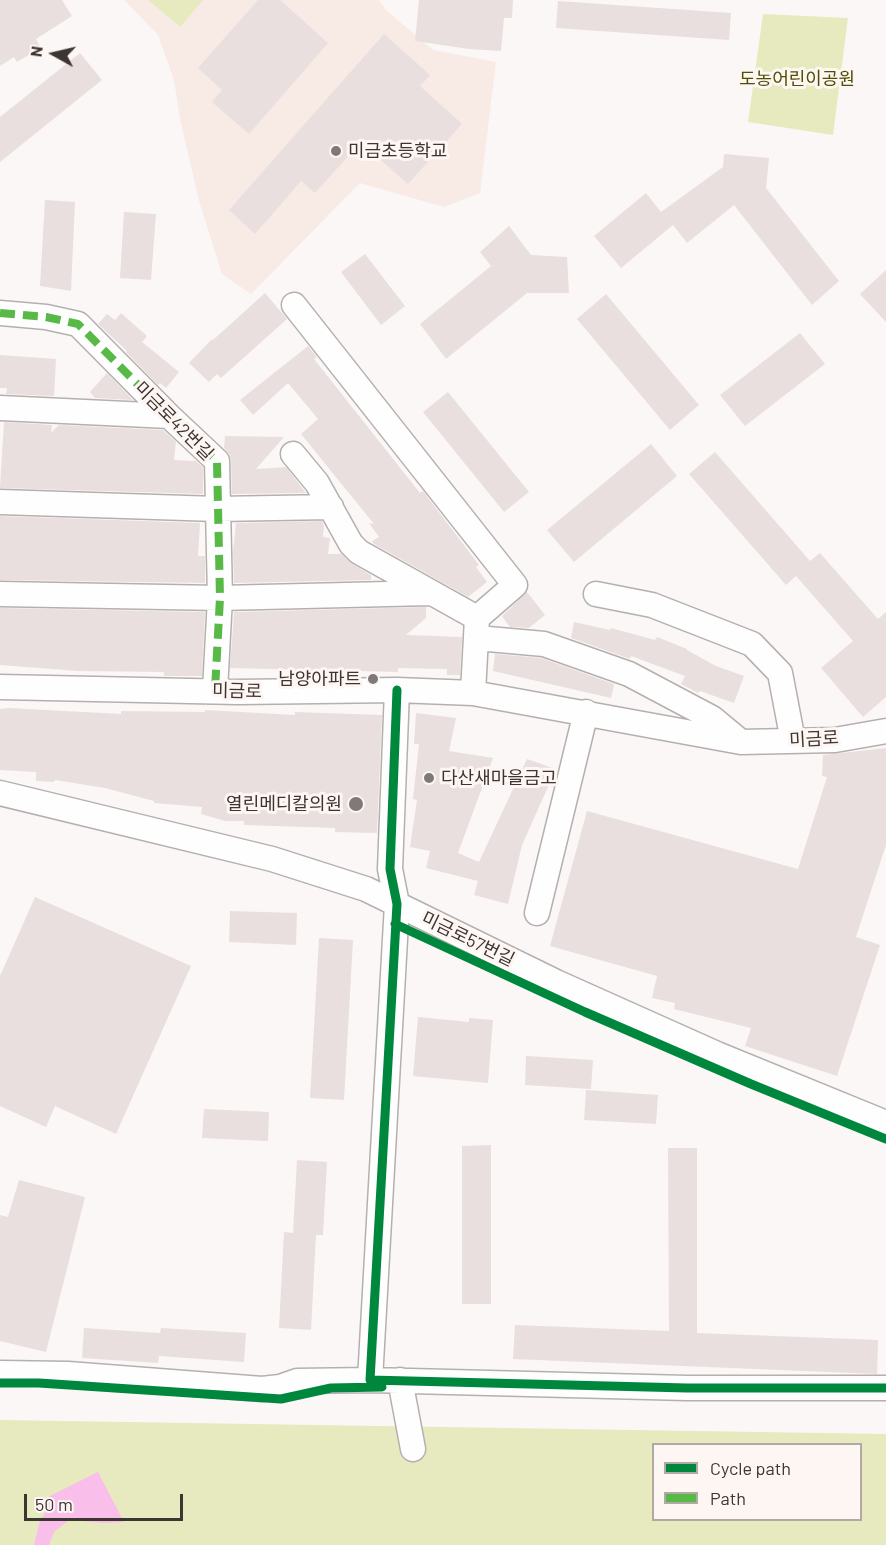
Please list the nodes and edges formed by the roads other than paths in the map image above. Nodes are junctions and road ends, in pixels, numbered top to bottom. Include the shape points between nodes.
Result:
1 (294, 305) dead end
2 (0, 313) edge
3 (0, 408) edge
4 (169, 416) junction
5 (293, 454) dead end
6 (0, 502) edge
7 (331, 507) junction
8 (217, 509) junction
9 (430, 593) junction
10 (0, 594) edge
11 (596, 594) dead end
12 (220, 598) junction
13 (477, 628) junction
14 (0, 687) edge
15 (215, 690) junction
16 (397, 690) junction
17 (473, 693) junction
18 (586, 712) junction
19 (886, 731) edge
20 (793, 741) junction
21 (741, 742) junction
22 (0, 793) edge
23 (397, 904) junction
24 (537, 912) dead end
25 (886, 1123) edge
26 (0, 1373) edge
27 (370, 1380) junction
28 (400, 1380) junction
29 (886, 1388) edge
30 (413, 1449) dead end

1 - 13 street via 515,585
2 - 4 street, 미금로42번길 via 78,324
3 - 4 street
4 - 8 street, 미금로42번길 via 217,461
5 - 7 street
6 - 8 street
7 - 8 street
7 - 9 street via 359,552
8 - 12 street, 미금로42번길
9 - 12 street
9 - 13 street
10 - 12 street
11 - 20 street via 652,605 752,644 780,673
12 - 15 street, 미금로42번길
13 - 17 street
13 - 21 street via 544,644 629,674 712,718
14 - 15 street, 미금로
15 - 16 street, 미금로
16 - 17 street, 미금로
16 - 23 street via 390,869
17 - 18 street, 미금로
18 - 21 street, 미금로
18 - 24 street
19 - 20 street, 미금로 via 835,740
20 - 21 street, 미금로
22 - 23 street, 미금로57번길 via 272,859 366,889
23 - 25 street, 미금로57번길 via 578,992
23 - 27 street
26 - 27 street via 68,1374 262,1389 297,1381
27 - 28 street
28 - 29 street via 687,1388
28 - 30 street

